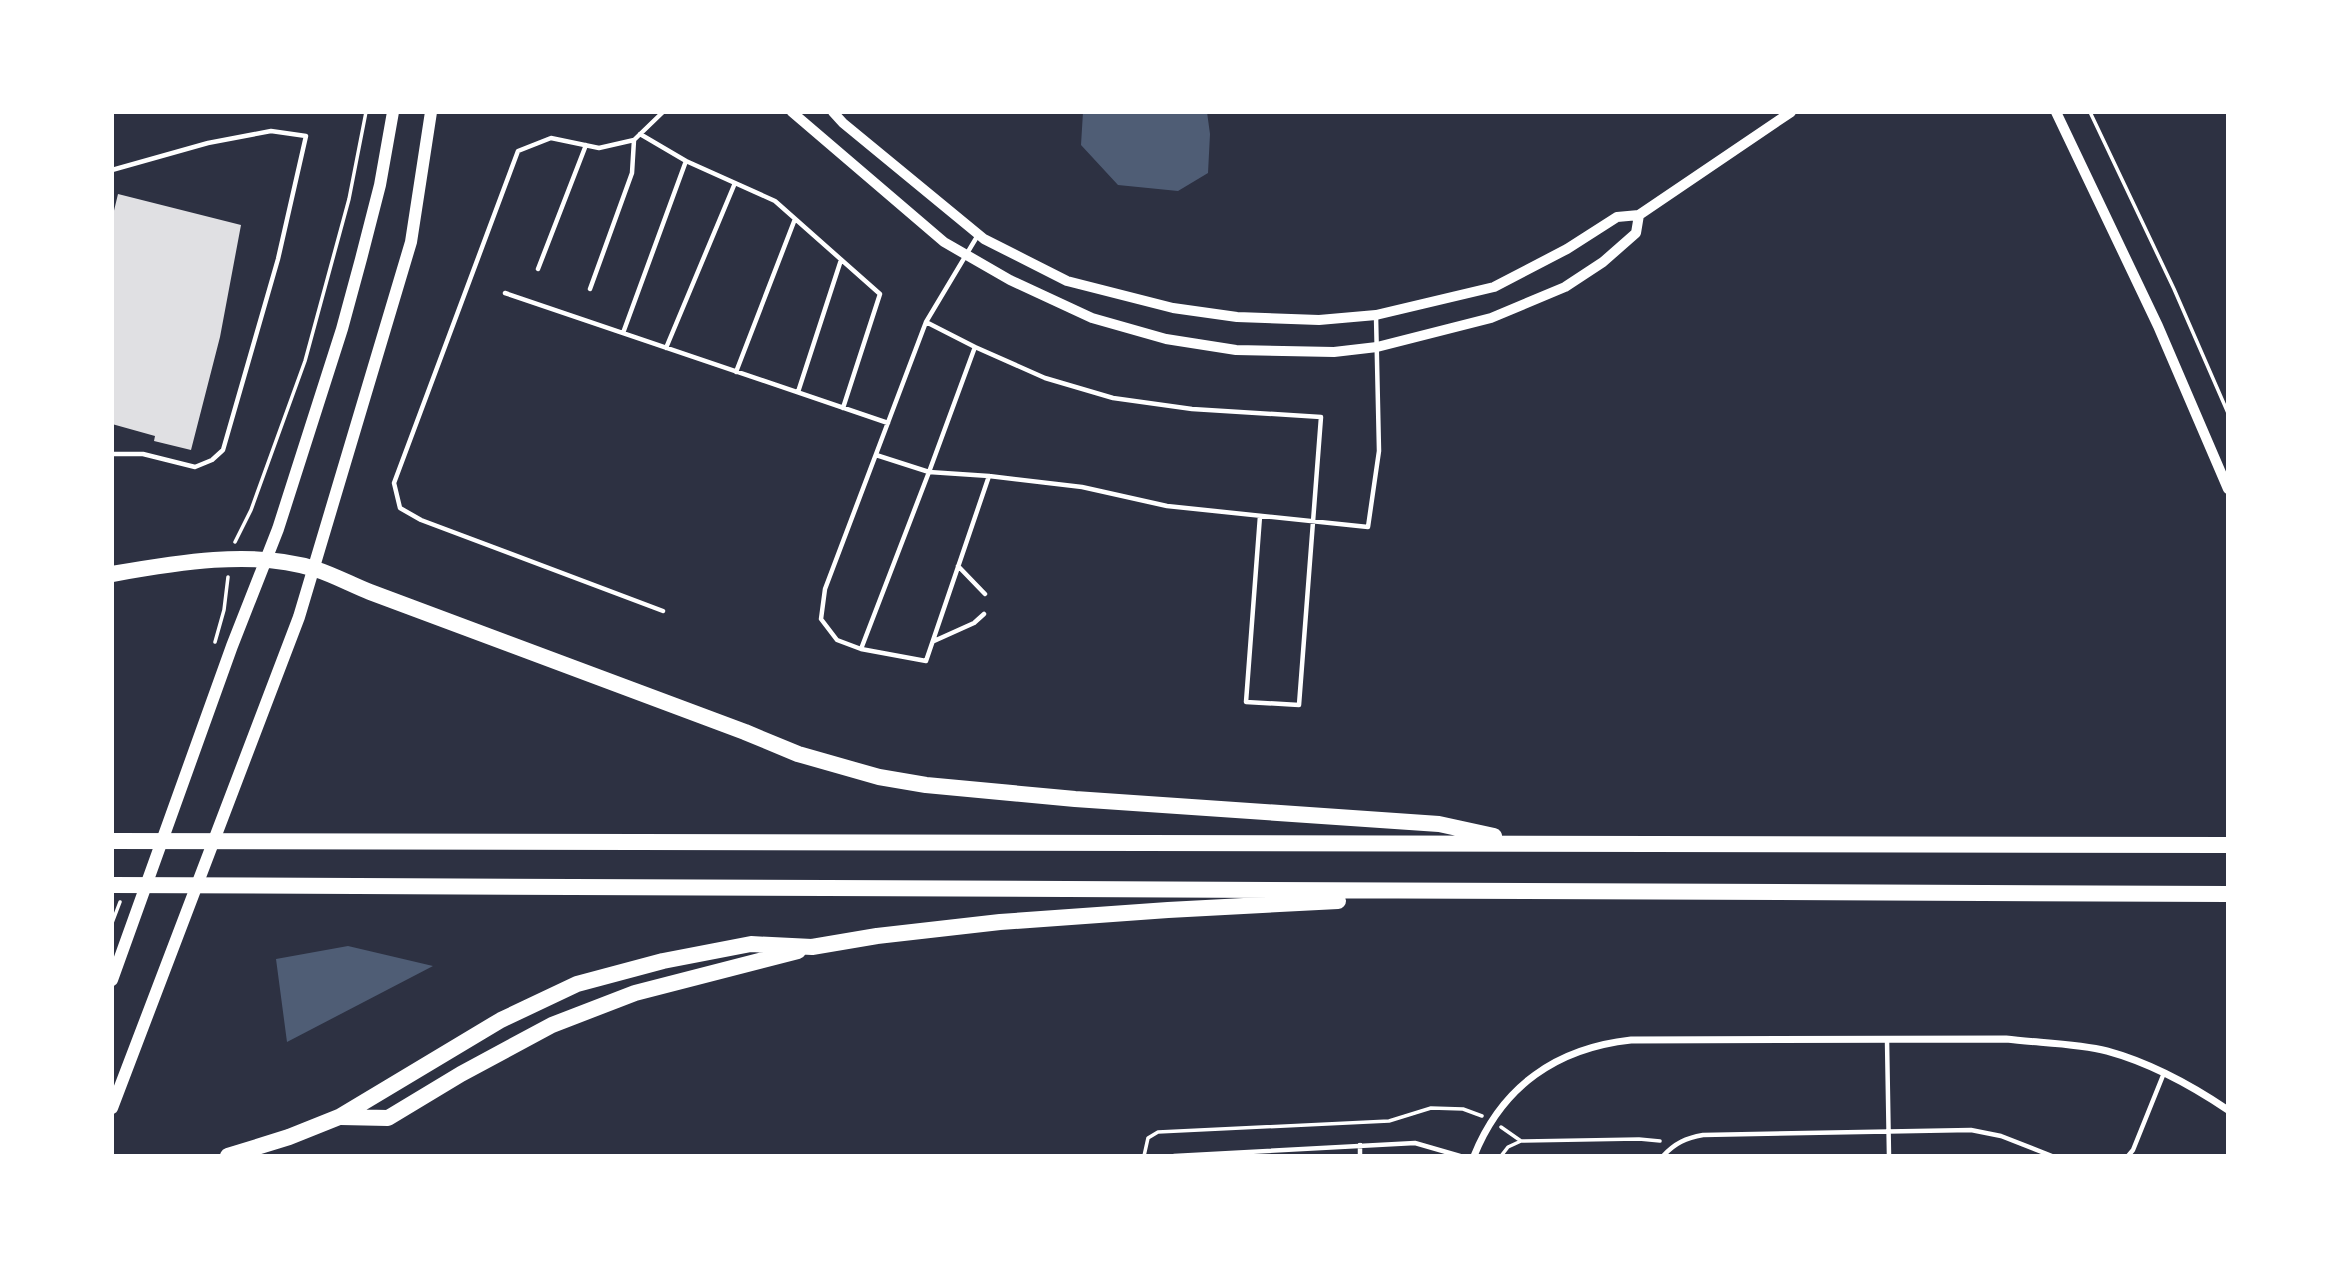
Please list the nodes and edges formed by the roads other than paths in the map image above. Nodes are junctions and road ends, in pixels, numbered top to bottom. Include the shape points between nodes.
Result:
1 (393, 112) edge
2 (431, 112) edge
3 (663, 112) edge
4 (792, 112) edge
5 (833, 112) edge
6 (1791, 112) edge
7 (2056, 112) edge
8 (640, 134) junction
9 (634, 140) junction
10 (586, 145) junction
11 (686, 162) junction
12 (112, 170) edge
13 (734, 183) junction
14 (1639, 215) junction
15 (795, 219) junction
16 (978, 234) junction
17 (965, 254) junction
18 (841, 260) junction
19 (538, 269) dead end
20 (590, 289) dead end
21 (505, 293) dead end
22 (1376, 315) junction
23 (926, 322) junction
24 (623, 333) junction
25 (975, 347) junction
26 (1377, 347) junction
27 (666, 348) junction
28 (736, 372) junction
29 (798, 393) junction
30 (843, 408) junction
31 (888, 423) junction
32 (112, 454) edge
33 (876, 455) junction
34 (929, 472) junction
35 (989, 475) junction
36 (2228, 489) edge
37 (1261, 515) junction
38 (1312, 521) junction
39 (266, 559) junction
40 (958, 566) junction
41 (314, 569) junction
42 (112, 574) edge
43 (985, 594) dead end
44 (663, 611) dead end
45 (984, 614) dead end
46 (933, 641) junction
47 (861, 649) junction
48 (112, 841) edge
49 (1527, 843) junction
50 (2228, 845) edge
51 (112, 885) edge
52 (1511, 892) junction
53 (2228, 894) edge
54 (812, 947) junction
55 (112, 980) edge
56 (1887, 1039) junction
57 (2164, 1073) junction
58 (112, 1108) edge
59 (2228, 1110) edge
60 (339, 1117) junction
61 (1889, 1131) junction
62 (1360, 1145) junction
63 (228, 1156) edge
64 (1174, 1156) edge
65 (1184, 1156) edge
66 (1360, 1156) edge
67 (1460, 1156) edge
68 (1474, 1156) edge
69 (1663, 1156) edge
70 (1889, 1156) edge
71 (2052, 1156) edge
72 (2128, 1156) edge

1 - 39 main road via 352,294
2 - 41 main road via 411,242
3 - 8 lane
4 - 17 street via 944,242
5 - 16 street
6 - 14 street
7 - 36 street
8 - 9 lane
8 - 11 lane
9 - 10 lane via 599,148
9 - 20 lane via 632,173
10 - 19 lane
10 - 44 lane via 551,138 518,151 394,483 400,508 421,520
11 - 13 lane
11 - 24 lane
12 - 32 lane via 271,131 306,136 278,258 223,450 195,467 143,454
13 - 15 lane via 775,201
13 - 27 lane
14 - 22 street via 1617,217 1494,287
14 - 26 street via 1636,233 1565,287 1491,318
15 - 18 lane
15 - 28 lane
16 - 17 lane
16 - 22 street via 1068,281 1173,308 1237,317 1319,320
17 - 23 lane
17 - 26 street via 1010,281 1092,318 1166,339 1236,350 1334,352
18 - 29 lane
18 - 30 lane via 880,294
21 - 24 lane
22 - 26 lane
23 - 25 lane
23 - 31 lane
24 - 27 lane
25 - 34 lane
25 - 38 lane via 1045,378 1113,398 1192,409 1321,417
26 - 38 lane via 1379,451 1368,527
27 - 28 lane
28 - 29 lane
29 - 30 lane
30 - 31 lane
31 - 33 lane
33 - 34 lane
33 - 47 lane via 825,589 821,619 837,640
34 - 35 lane
34 - 47 lane
35 - 37 lane via 1082,486 1167,506
35 - 40 lane
37 - 38 lane
37 - 38 lane via 1246,702 1298,705
39 - 41 highway
39 - 42 highway via 179,562
39 - 55 main road
40 - 43 lane
40 - 46 lane
41 - 49 highway via 798,754 879,777 968,790 1440,824
41 - 58 main road
45 - 46 lane
46 - 47 lane via 926,661
48 - 49 highway
49 - 50 highway
51 - 52 highway
52 - 53 highway
52 - 54 highway via 1000,922
54 - 60 highway via 635,993 552,1025 388,1118
54 - 60 highway via 751,944 577,984 501,1020
56 - 57 street via 2055,1044 2105,1051
56 - 61 lane
56 - 68 street via 1631,1040 1578,1051 1547,1065 1509,1097
57 - 59 street
57 - 72 lane
60 - 63 highway
61 - 69 lane via 1703,1135 1673,1145
61 - 70 lane
61 - 71 lane via 1986,1131
62 - 65 lane
62 - 66 lane
62 - 67 lane via 1415,1143
64 - 65 lane

